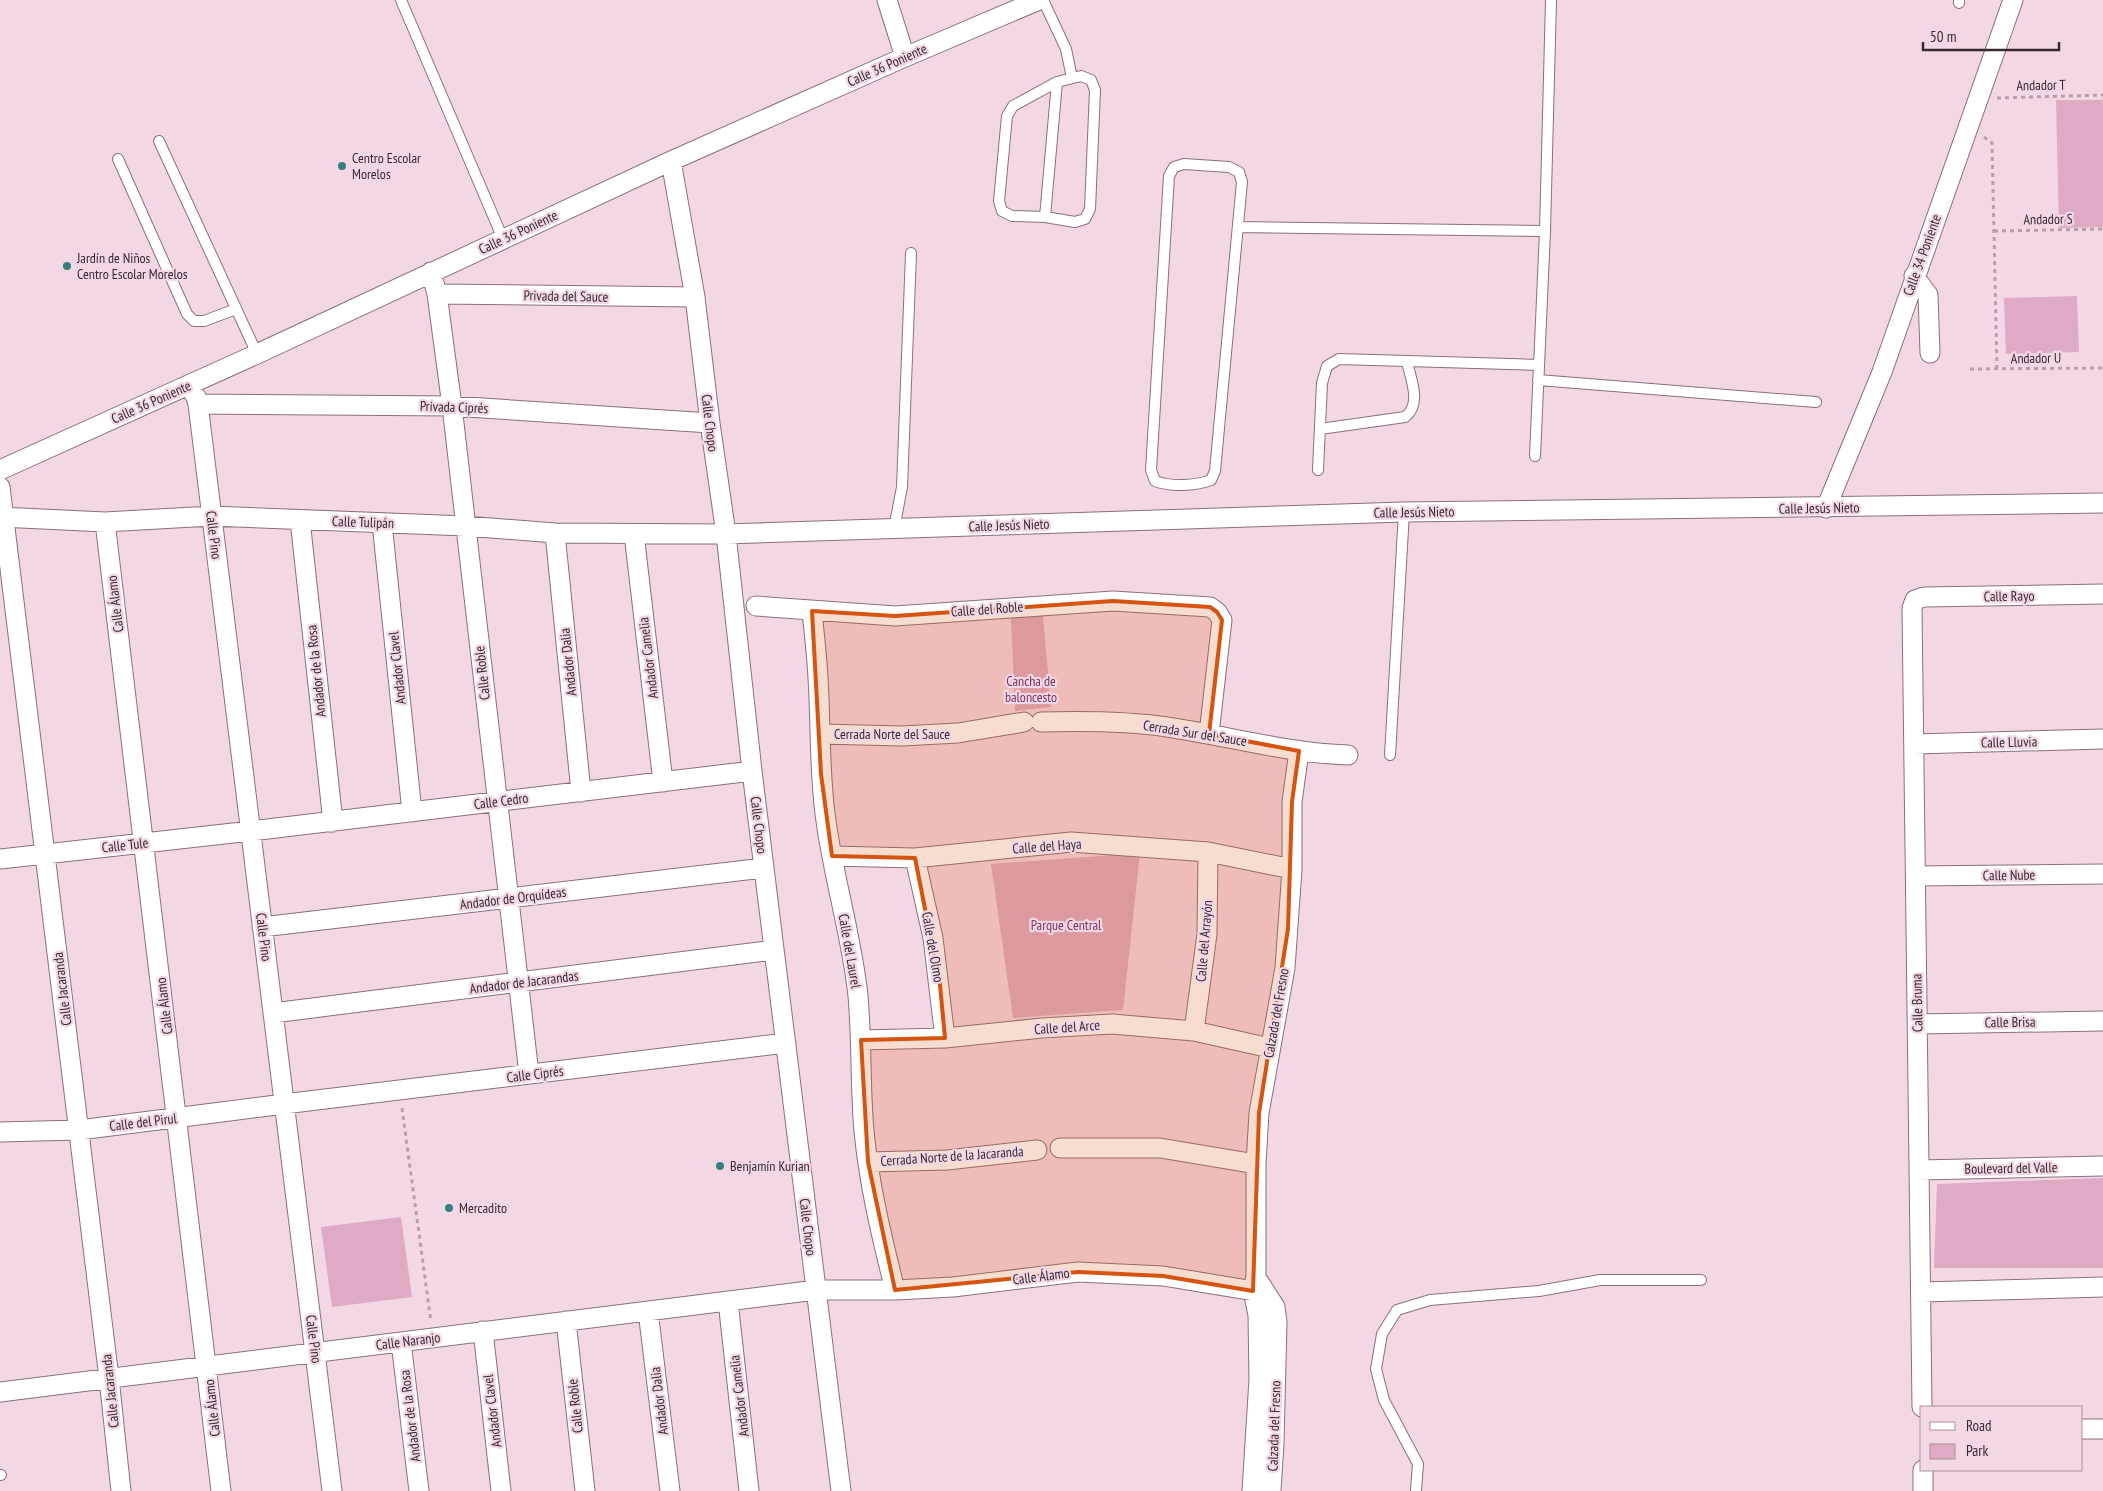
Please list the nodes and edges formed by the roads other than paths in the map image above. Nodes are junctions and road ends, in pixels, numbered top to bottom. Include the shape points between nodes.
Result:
1 (401, 0) edge
2 (887, 0) edge
3 (1039, 0) edge
4 (1043, 0) edge
5 (1551, 0) edge
6 (2013, 0) edge
7 (905, 57) junction
8 (1072, 78) junction
9 (1057, 82) junction
10 (159, 141) dead end
11 (118, 159) dead end
12 (671, 161) junction
13 (1045, 217) junction
14 (1238, 227) junction
15 (1545, 231) junction
16 (503, 239) junction
17 (911, 253) dead end
18 (431, 272) junction
19 (1914, 276) junction
20 (436, 294) junction
21 (696, 298) junction
22 (236, 309) junction
23 (257, 354) junction
24 (1930, 354) dead end
25 (1407, 362) junction
26 (1539, 365) junction
27 (1538, 380) junction
28 (188, 385) junction
29 (1816, 402) dead end
30 (198, 404) junction
31 (452, 406) junction
32 (710, 423) junction
33 (1320, 429) junction
34 (1535, 456) dead end
35 (0, 470) edge
36 (1318, 470) dead end
37 (0, 488) edge
38 (2103, 503) edge
39 (1826, 508) junction
40 (1404, 512) junction
41 (211, 516) junction
42 (1, 517) edge
43 (300, 520) junction
44 (105, 522) junction
45 (382, 523) junction
46 (466, 526) junction
47 (894, 529) junction
48 (555, 533) junction
49 (634, 534) junction
50 (726, 534) junction
51 (2103, 594) edge
52 (1915, 600) joint
53 (756, 606) dead end
54 (812, 611) junction
55 (1033, 722) joint
56 (820, 734) junction
57 (1209, 734) junction
58 (2103, 739) edge
59 (1914, 744) junction
60 (1299, 751) junction
61 (1348, 755) dead end
62 (1390, 755) dead end
63 (752, 772) junction
64 (663, 782) junction
65 (581, 792) junction
66 (496, 802) junction
67 (412, 812) junction
68 (333, 822) junction
69 (251, 831) junction
70 (144, 843) junction
71 (1208, 852) junction
72 (46, 854) junction
73 (832, 856) junction
74 (915, 858) junction
75 (0, 859) edge
76 (764, 868) junction
77 (1292, 869) junction
78 (2103, 874) edge
79 (1916, 876) junction
80 (508, 898) junction
81 (262, 926) junction
82 (774, 950) junction
83 (518, 983) junction
84 (273, 1013) junction
85 (2103, 1021) edge
86 (1918, 1024) junction
87 (1194, 1031) junction
88 (945, 1038) junction
89 (861, 1040) junction
90 (786, 1044) junction
91 (1270, 1048) junction
92 (529, 1074) junction
93 (284, 1104) junction
94 (177, 1118) junction
95 (79, 1130) junction
96 (0, 1132) edge
97 (1060, 1148) dead end
98 (1037, 1150) dead end
99 (868, 1162) junction
100 (1256, 1164) junction
101 (2103, 1166) edge
102 (1919, 1170) junction
103 (1701, 1280) dead end
104 (1258, 1286) junction
105 (2103, 1287) edge
106 (816, 1290) junction
107 (895, 1290) junction
108 (1921, 1292) junction
109 (728, 1301) junction
110 (648, 1310) junction
111 (566, 1321) junction
112 (483, 1331) junction
113 (401, 1342) junction
114 (315, 1352) junction
115 (207, 1366) junction
116 (109, 1378) junction
117 (0, 1392) edge
118 (1922, 1406) edge
119 (2083, 1429) edge
120 (2103, 1429) edge
121 (1923, 1471) edge
122 (121, 1491) edge
123 (222, 1491) edge
124 (332, 1491) edge
125 (419, 1491) edge
126 (501, 1491) edge
127 (584, 1491) edge
128 (670, 1491) edge
129 (749, 1491) edge
130 (841, 1491) edge
131 (1252, 1491) edge
132 (1271, 1491) edge
133 (1416, 1491) edge
134 (1923, 1491) edge

1 - 16 lane
2 - 7 street
3 - 7 street, Calle 36 Poniente
4 - 8 lane via 1066,49
5 - 15 lane
6 - 19 street, Calle 34 Poniente
7 - 12 street, Calle 36 Poniente
8 - 9 lane
8 - 13 lane via 1080,76 1091,80 1095,90 1090,209 1085,219 1075,222
9 - 13 lane
9 - 13 lane via 1013,106 1006,116 999,201 1002,211 1012,216
10 - 22 lane
11 - 22 lane via 187,314 194,321 204,321
12 - 16 street, Calle 36 Poniente
12 - 21 street, Calle Chopo
14 - 14 lane via 1242,182 1239,172 1211,166 1184,164 1174,167 1170,176 1151,470 1155,481 1165,485 1202,483 1211,480 1215,471
14 - 15 lane
15 - 26 lane
16 - 18 street, Calle 36 Poniente
17 - 47 lane via 902,487
18 - 20 street, Calle Roble
18 - 23 street, Calle 36 Poniente
19 - 24 street via 1928,295
19 - 39 street, Calle 34 Poniente via 1882,372
20 - 21 street, Privada del Sauce
20 - 31 street, Calle Roble
21 - 32 street, Calle Chopo
22 - 23 lane
23 - 28 street, Calle 36 Poniente
25 - 26 lane
25 - 33 lane via 1415,402 1412,411 1404,417
25 - 33 lane via 1339,358 1327,366 1322,382
26 - 27 lane
27 - 29 lane
27 - 34 lane
28 - 30 street, Calle Pino
28 - 35 street, Calle 36 Poniente
30 - 31 street, Privada Ciprés
30 - 41 street, Calle Pino
31 - 32 street, Privada Ciprés
31 - 46 street, Calle Roble
32 - 50 street, Calle Chopo
33 - 36 lane
37 - 42 street, Calle Jacaranda
38 - 39 street, Calle Jesús Nieto
39 - 40 street, Calle Jesús Nieto
40 - 47 street, Calle Jesús Nieto
40 - 62 lane
41 - 43 street, Calle Tulipán
41 - 44 street, Calle Tulipán
41 - 69 street, Calle Pino
42 - 44 street, Calle Tulipán
42 - 72 street, Calle Jacaranda
43 - 45 street, Calle Tulipán
43 - 68 street, Andador de la Rosa
44 - 70 street, Calle Álamo
45 - 46 street, Calle Tulipán
45 - 67 street, Andador Clavel
46 - 48 street, Calle Tulipán
46 - 66 street, Calle Roble
47 - 50 street, Calle Jesús Nieto
48 - 49 street, Calle Tulipán
48 - 65 street, Andador Dalia
49 - 50 street, Calle Tulipán
49 - 64 street, Andador Camelia
50 - 63 street, Calle Chopo
51 - 52 street, Calle Rayo via 1924,597
52 - 59 street, Calle Bruma via 1912,608
53 - 54 street, Calle del Roble
54 - 56 street, Calle del Laurel
54 - 57 street, Calle del Roble via 895,616 1113,601 1210,608 1222,620
55 - 56 street, Cerrada Norte del Sauce via 958,733 902,736
55 - 57 street, Cerrada Sur del Sauce via 1110,721
56 - 73 street, Calle del Laurel
57 - 60 street, Cerrada Sur del Sauce
58 - 59 street, Calle Lluvia
59 - 79 street, Calle Bruma
60 - 61 street, Cerrada Sur del Sauce
60 - 77 street, Calzada del Fresno via 1292,802
63 - 64 street, Calle Cedro
63 - 76 street, Calle Chopo
64 - 65 street, Calle Cedro
65 - 66 street, Calle Cedro
66 - 67 street, Calle Cedro
66 - 80 street, Calle Roble
67 - 68 street, Calle Cedro
68 - 69 street, Calle Cedro
69 - 70 street, Calle Tule
69 - 81 street, Calle Pino
70 - 72 street, Calle Tule
70 - 94 street, Calle Álamo
71 - 74 street, Calle del Haya via 1071,842
71 - 77 street, Calle del Haya
71 - 87 street, Calle del Arrayón via 1207,934
72 - 75 street, Calle Tule
72 - 95 street, Calle Jacaranda
73 - 74 street, Calle del Haya
73 - 89 street, Calle del Laurel via 858,994
74 - 88 street, Calle del Olmo via 934,938
76 - 80 street, Andador de Orquídeas
76 - 82 street, Calle Chopo
77 - 91 street, Calzada del Fresno via 1285,968
78 - 79 street, Calle Nube
79 - 86 street, Calle Bruma
80 - 81 street, Andador de Orquídeas
80 - 83 street, Calle Roble
81 - 84 street, Calle Pino
82 - 83 street, Andador de Jacarandas
82 - 90 street, Calle Chopo
83 - 84 street, Andador de Jacarandas
83 - 92 street, Calle Roble
84 - 93 street, Calle Pino
85 - 86 street, Calle Brisa
86 - 102 street, Calle Bruma
87 - 88 street, Calle del Arce via 1112,1024
87 - 91 street, Calle del Arce
88 - 89 street, Calle del Arce
89 - 99 street, Calle del Laurel
90 - 92 street, Calle Ciprés
90 - 106 street, Calle Chopo
91 - 100 street, Calzada del Fresno via 1259,1113
92 - 93 street, Calle Ciprés
93 - 94 street, Calle del Pirul
93 - 114 street, Calle Pino
94 - 95 street, Calle del Pirul
94 - 115 street, Calle Álamo
95 - 96 street, Calle del Pirul
95 - 116 street, Calle Jacaranda
97 - 100 street via 1160,1148
98 - 99 street, Cerrada Norte de la Jacaranda via 947,1160
99 - 107 street, Calle del Laurel
100 - 104 street, Calzada del Fresno
101 - 102 street, Boulevard del Valle
102 - 108 street, Calle Bruma
103 - 133 lane via 1600,1280 1539,1290 1430,1300 1397,1310 1382,1334 1376,1369 1384,1400 1418,1464
104 - 107 street, Calle Álamo via 1163,1276 1078,1272 953,1287
104 - 131 street, Calzada del Fresno via 1258,1379
104 - 132 street, Calzada del Fresno via 1275,1307 1277,1322
105 - 108 street
106 - 107 street, Calle Álamo
106 - 109 street, Calle Naranjo
106 - 130 street, Calle Chopo
108 - 118 street, Calle Bruma
109 - 110 street, Calle Naranjo
109 - 129 street, Andador Camelia
110 - 111 street, Calle Naranjo
110 - 128 street, Andador Dalia
111 - 112 street, Calle Naranjo
111 - 127 street, Calle Roble
112 - 113 street, Calle Naranjo
112 - 126 street, Andador Clavel
113 - 114 street, Calle Naranjo
113 - 125 street, Andador de la Rosa
114 - 115 street, Calle Naranjo
114 - 124 street, Calle Pino
115 - 116 street, Calle Naranjo
115 - 123 street, Calle Álamo
116 - 117 street, Calle Naranjo
116 - 122 street, Calle Jacaranda
119 - 120 street
121 - 134 street

